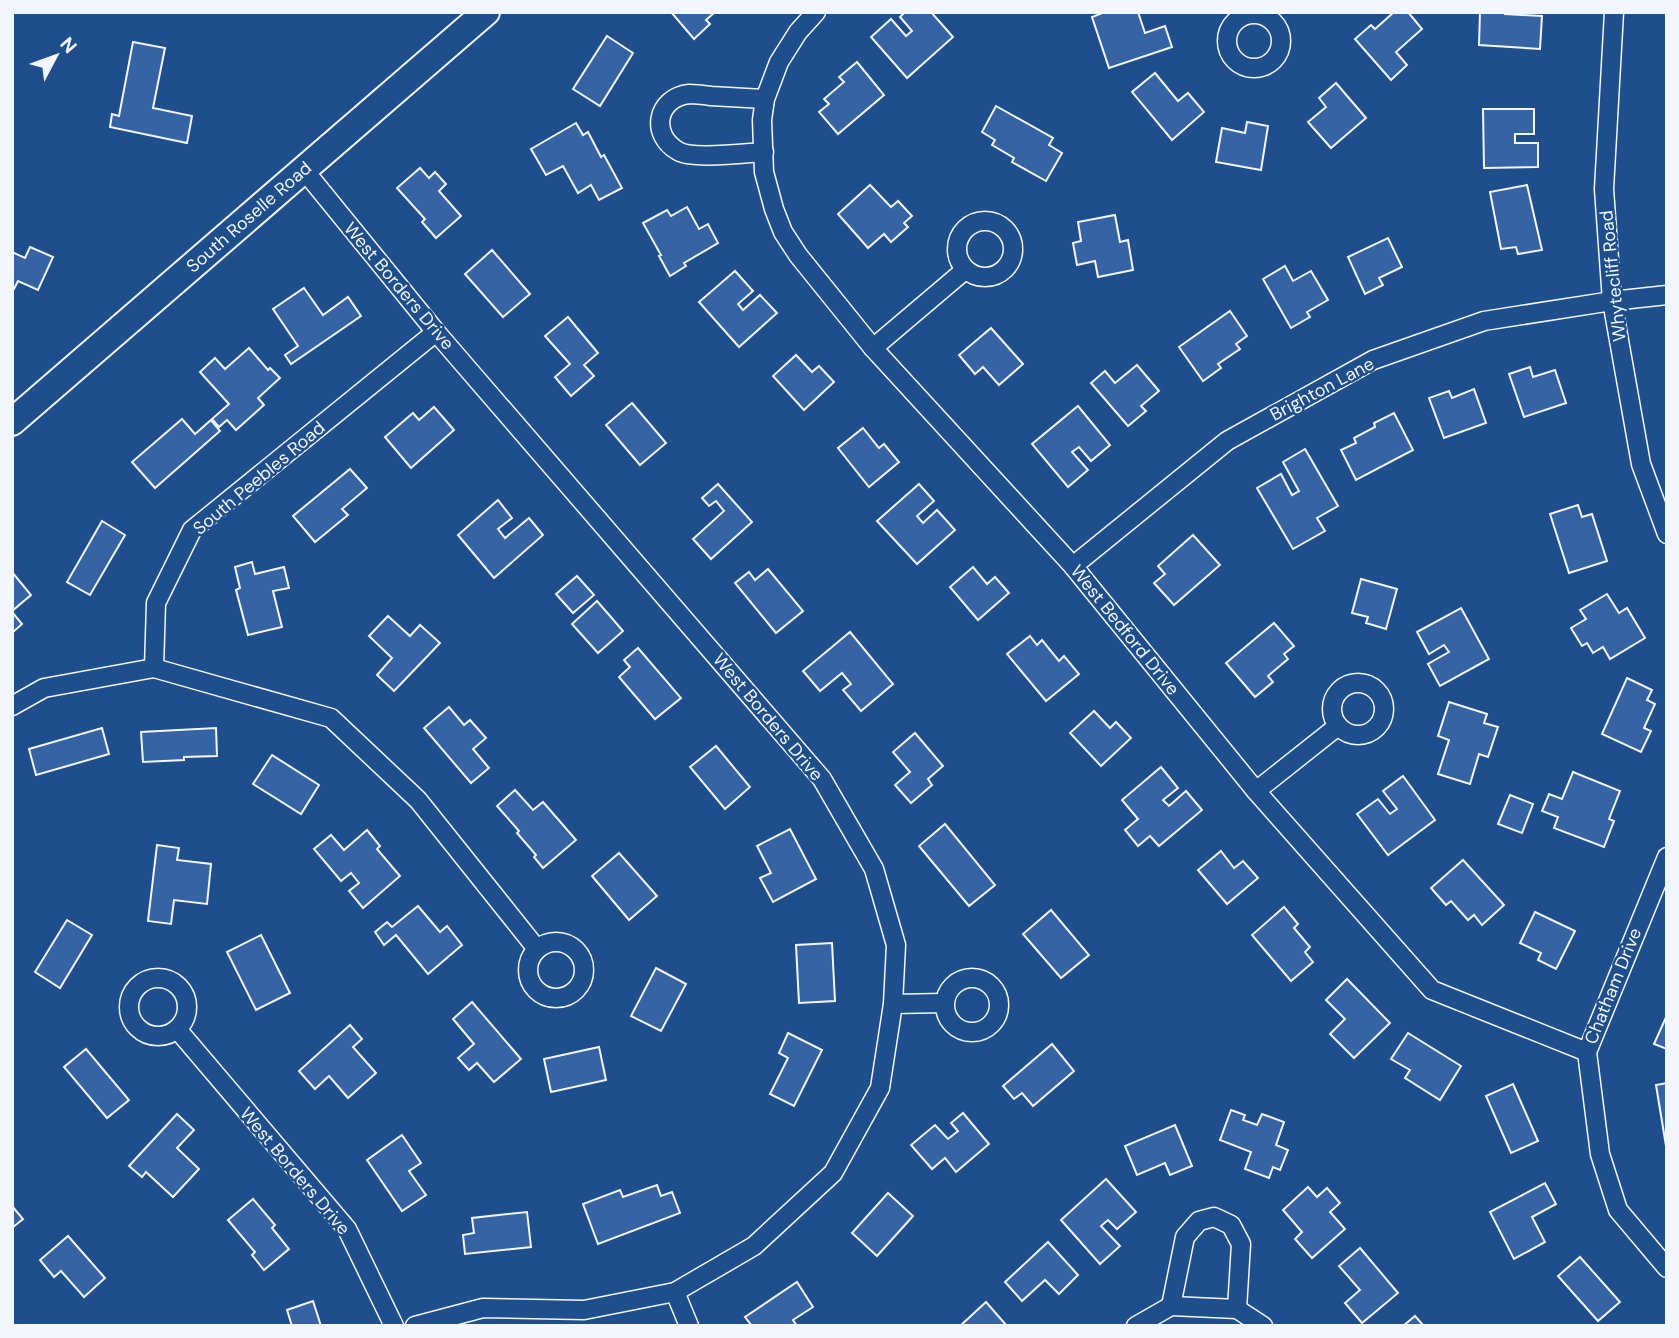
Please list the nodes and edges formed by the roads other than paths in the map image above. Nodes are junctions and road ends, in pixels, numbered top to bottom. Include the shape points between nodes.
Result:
1 (486, 12) edge
2 (816, 12) edge
3 (1614, 12) edge
4 (765, 99) junction
5 (764, 152) junction
6 (304, 170) junction
7 (965, 270) dead end
8 (1667, 295) edge
9 (1612, 301) junction
10 (436, 332) junction
11 (873, 348) junction
12 (12, 422) edge
13 (1667, 534) edge
14 (1073, 566) junction
15 (154, 668) junction
16 (12, 706) edge
17 (1338, 726) dead end
18 (1256, 792) junction
19 (1667, 857) edge
20 (537, 949) dead end
21 (944, 1003) dead end
22 (893, 1004) junction
23 (177, 1029) dead end
24 (1587, 1052) junction
25 (1667, 1268) edge
26 (675, 1292) junction
27 (1171, 1306) junction
28 (1237, 1309) junction
29 (394, 1326) edge
30 (415, 1326) edge
31 (689, 1326) edge
32 (1136, 1326) edge
33 (1263, 1326) edge

1 - 6 main road, South Roselle Road
2 - 4 street, West Bedford Drive via 779,62
3 - 9 street, Whytecliff Road via 1604,189
4 - 5 street, West Bedford Drive
4 - 5 street via 688,94 663,109 660,124 663,136 679,152
5 - 11 street, West Bedford Drive via 764,172 783,232
6 - 10 street, West Borders Drive
6 - 12 main road, South Roselle Road
7 - 11 street
8 - 9 street, Brighton Lane
9 - 13 street, Whytecliff Road via 1641,464
9 - 14 street, Brighton Lane via 1484,321 1373,360 1227,441
10 - 15 street, South Peebles Road via 192,530 156,603
10 - 22 street, West Borders Drive via 822,779 874,869 896,945
11 - 14 street, West Bedford Drive
14 - 18 street, West Bedford Drive
15 - 16 street via 44,688
15 - 20 street via 331,718 418,800
17 - 18 street
18 - 24 street, West Bedford Drive via 1432,990
19 - 24 street, Chatham Drive
21 - 22 street
22 - 26 street, West Borders Drive via 880,1088 833,1173 754,1246
23 - 29 street, West Borders Drive via 347,1230
24 - 25 street, Chatham Drive via 1600,1154 1618,1210
26 - 30 street, West Borders Drive via 584,1310 483,1308
26 - 31 street
27 - 28 street
27 - 28 street via 1185,1237 1199,1221 1214,1217 1231,1225 1241,1244
27 - 32 street
28 - 33 street

